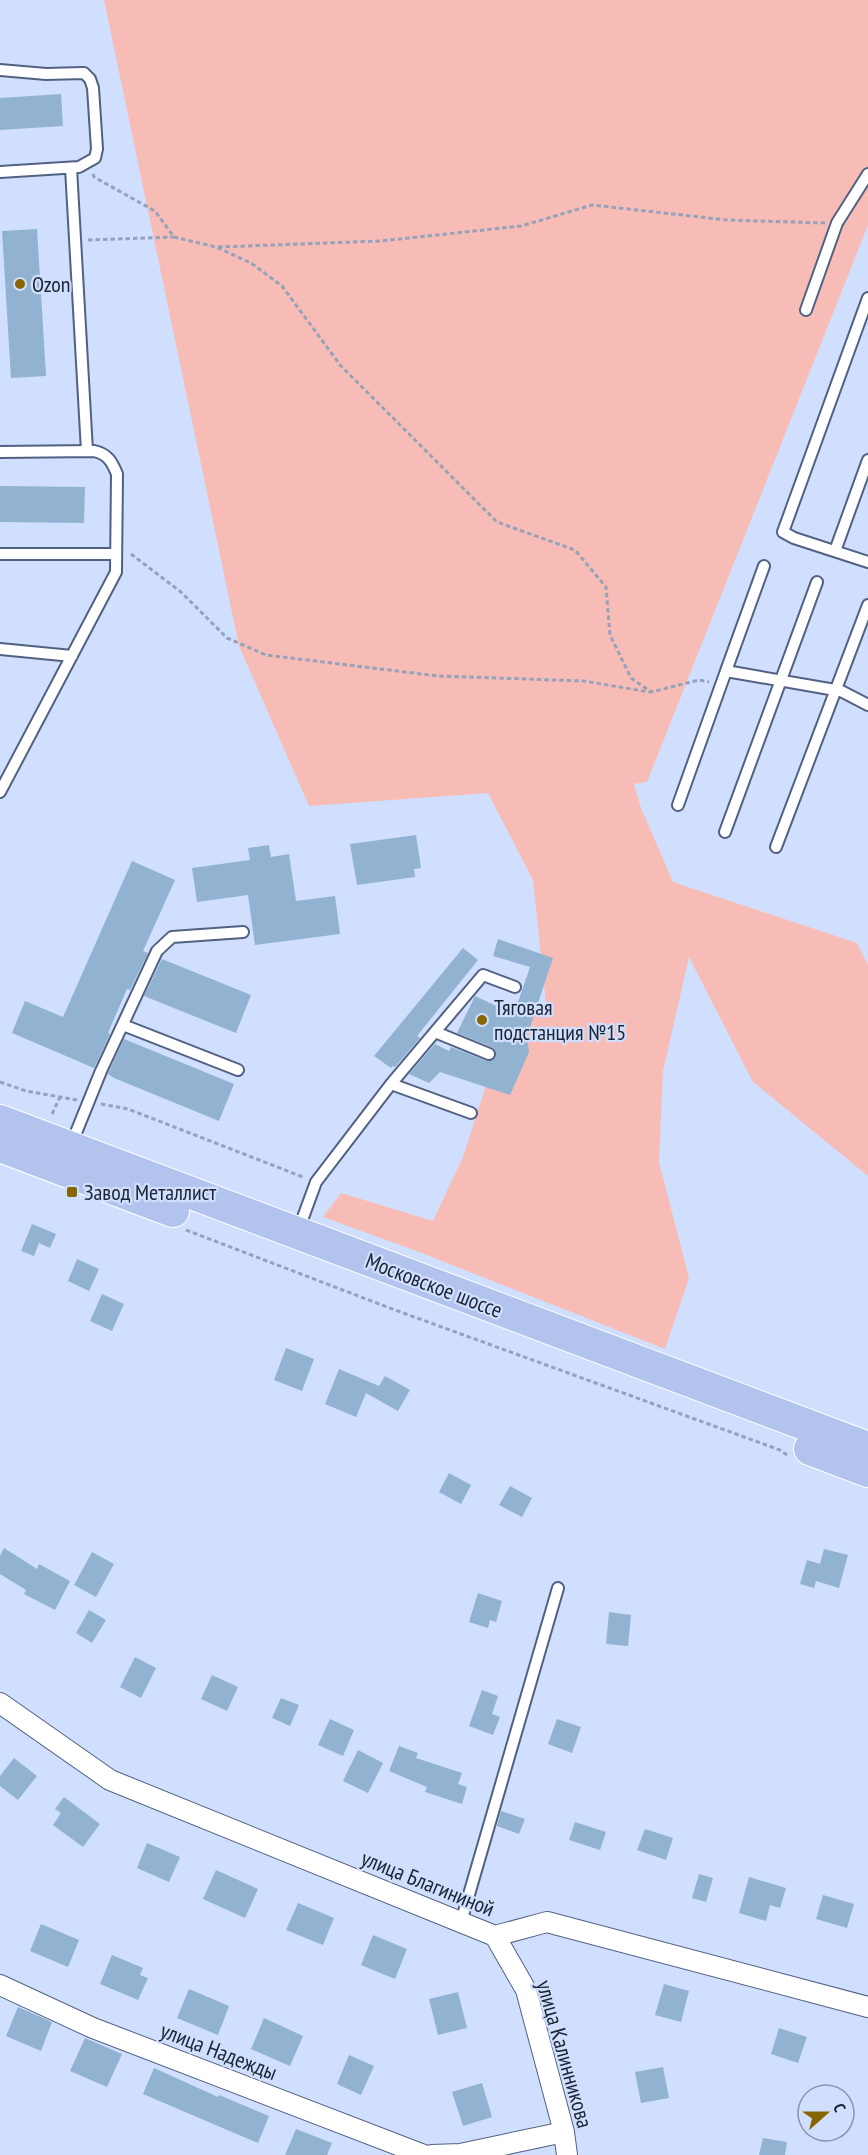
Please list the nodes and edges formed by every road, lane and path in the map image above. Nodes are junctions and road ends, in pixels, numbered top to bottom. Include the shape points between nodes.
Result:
1 (0, 69) edge
2 (87, 164) junction
3 (70, 168) junction
4 (0, 172) edge
5 (868, 174) edge
6 (837, 223) junction
7 (174, 237) junction
8 (75, 240) junction
9 (216, 247) junction
10 (868, 298) edge
11 (806, 310) dead end
12 (87, 451) junction
13 (0, 452) edge
14 (868, 460) edge
15 (835, 551) junction
16 (0, 554) edge
17 (116, 554) junction
18 (130, 554) dead end
19 (868, 562) edge
20 (764, 566) dead end
21 (817, 582) dead end
22 (868, 605) edge
23 (0, 649) edge
24 (72, 656) junction
25 (726, 670) junction
26 (782, 681) junction
27 (721, 685) junction
28 (837, 691) junction
29 (651, 692) junction
30 (868, 705) edge
31 (0, 792) edge
32 (678, 805) dead end
33 (725, 832) dead end
34 (776, 847) dead end
35 (243, 932) dead end
36 (515, 987) dead end
37 (123, 1025) junction
38 (435, 1032) junction
39 (489, 1054) dead end
40 (238, 1070) dead end
41 (0, 1082) edge
42 (391, 1084) junction
43 (88, 1102) junction
44 (471, 1113) dead end
45 (0, 1121) edge
46 (0, 1146) edge
47 (70, 1148) junction
48 (316, 1182) junction
49 (183, 1229) dead end
50 (297, 1234) junction
51 (868, 1448) edge
52 (790, 1457) dead end
53 (868, 1471) edge
54 (558, 1588) dead end
55 (0, 1703) edge
56 (461, 1922) junction
57 (495, 1936) junction
58 (0, 1985) edge
59 (868, 2007) edge
60 (564, 2132) junction
61 (424, 2155) edge
62 (432, 2155) edge
63 (567, 2155) edge

1 - 2 lane via 84,73 90,79 97,149 95,158
2 - 3 lane
2 - 7 path via 94,177 155,211
3 - 4 lane
3 - 8 lane
5 - 6 lane
6 - 9 path via 727,220 592,205 521,226 381,241
6 - 11 lane
7 - 8 path
7 - 9 path
8 - 12 lane
9 - 29 path via 251,263 282,286 341,366 498,522 575,550 606,587 610,635 631,678
10 - 15 lane via 783,532
12 - 13 lane
12 - 17 lane via 108,456 117,474
14 - 15 lane
15 - 19 lane
16 - 17 lane
17 - 24 lane via 116,572
18 - 29 path via 181,592 227,638 266,655 438,676 584,681
20 - 25 lane
21 - 26 lane
22 - 28 lane
23 - 24 lane
24 - 31 lane
25 - 26 lane
25 - 27 lane
26 - 28 lane
26 - 33 lane
27 - 29 path via 699,680
27 - 32 lane
28 - 30 lane
28 - 34 lane
35 - 37 lane via 172,937 157,951
36 - 38 lane via 483,975
37 - 40 lane
37 - 43 lane
38 - 39 lane
38 - 42 lane
41 - 43 path via 26,1091
42 - 44 lane
42 - 48 lane
43 - 47 lane
43 - 48 path via 128,1109
45 - 47 main road, Московское шоссе
46 - 53 main road, Московское шоссе
47 - 50 main road, Московское шоссе
48 - 50 lane
49 - 52 path via 780,1450
50 - 51 main road, Московское шоссе
54 - 56 lane
55 - 56 street, улица Благининой via 110,1780
56 - 57 street, улица Благининой
57 - 59 street, улица Благининой via 548,1922
57 - 60 street, улица Калинникова via 526,1990
58 - 61 street, улица Надежды via 93,2028
60 - 62 street via 460,2154
60 - 63 street, улица Калинникова

